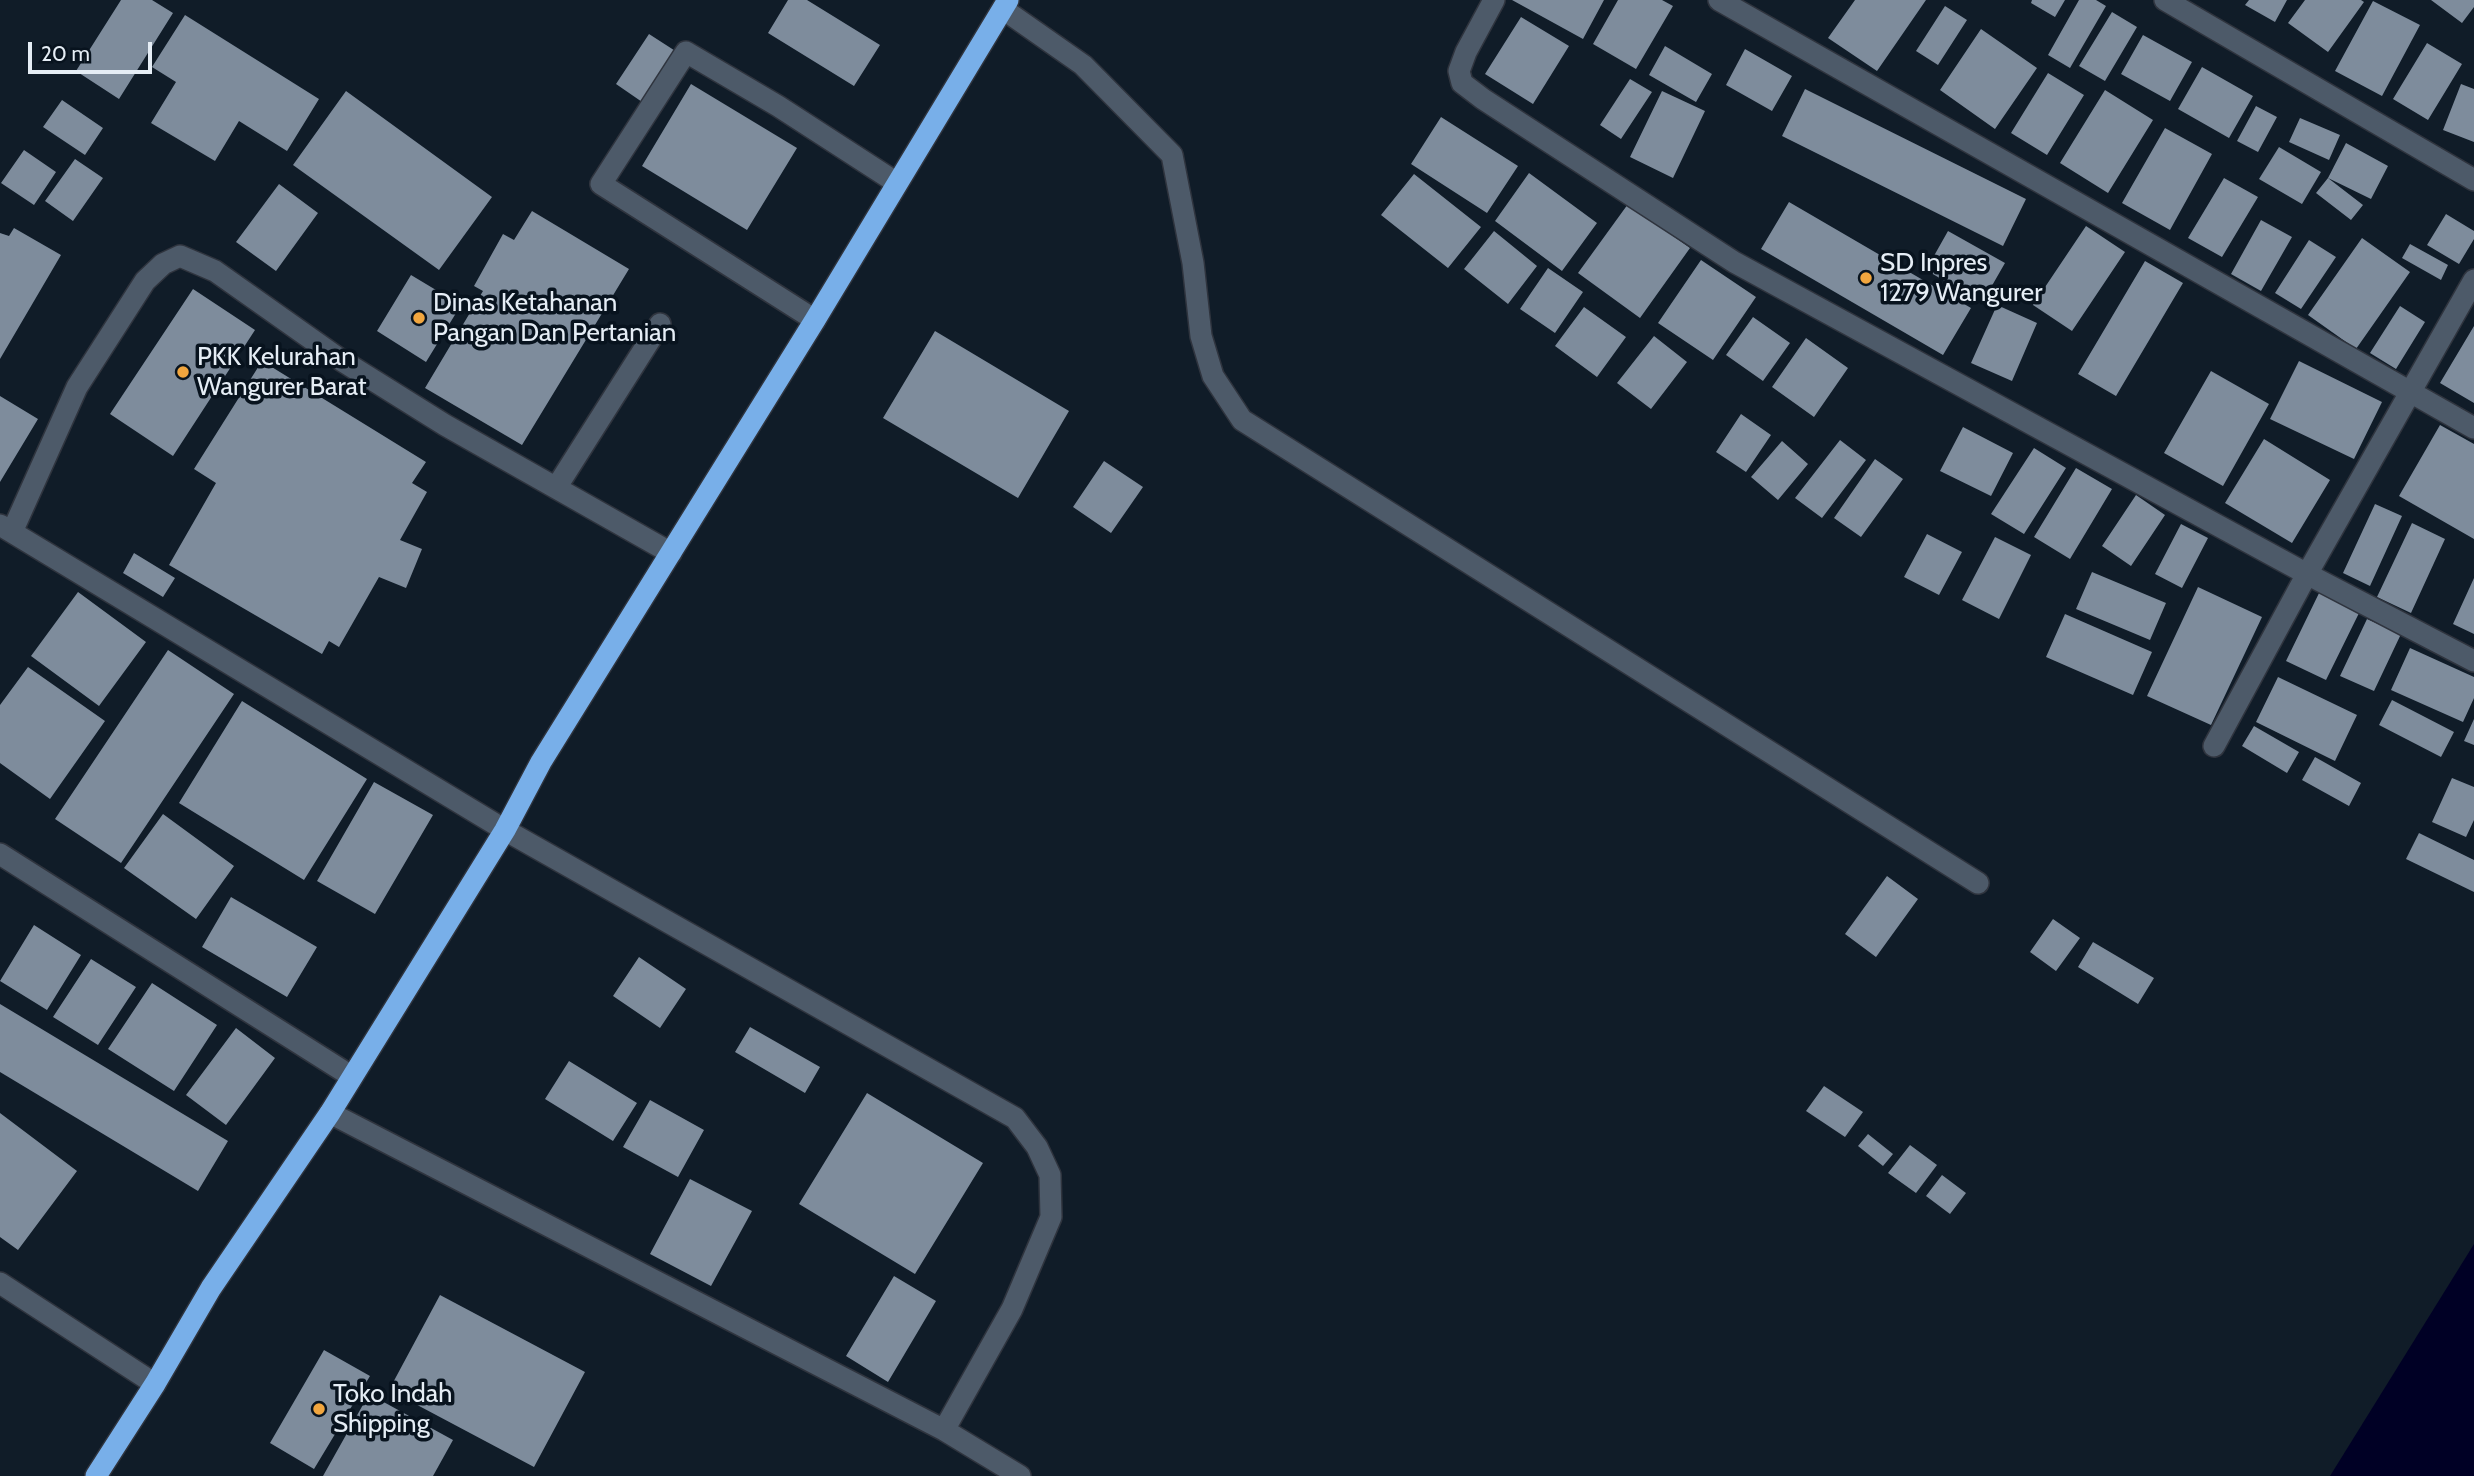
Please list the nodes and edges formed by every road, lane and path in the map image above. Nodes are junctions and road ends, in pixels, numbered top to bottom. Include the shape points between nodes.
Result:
1 (1494, 0) edge
2 (1719, 0) edge
3 (2165, 0) edge
4 (1006, 5) edge
5 (2474, 180) edge
6 (897, 183) junction
7 (2474, 280) edge
8 (815, 320) junction
9 (660, 324) dead end
10 (2412, 391) junction
11 (2474, 428) edge
12 (556, 488) junction
13 (6, 529) edge
14 (671, 553) junction
15 (2307, 574) junction
16 (2474, 661) edge
17 (2214, 746) dead end
18 (505, 830) junction
19 (0, 854) edge
20 (1978, 883) dead end
21 (351, 1076) junction
22 (330, 1113) junction
23 (0, 1283) edge
24 (155, 1384) junction
25 (944, 1430) junction
26 (96, 1476) edge
27 (1020, 1476) edge

1 - 15 street via 1459,71 1462,83 1483,99 1734,262
2 - 10 street
3 - 5 street
4 - 6 highway
4 - 20 street via 1083,65 1172,156 1193,263 1201,336 1213,376 1242,421
6 - 8 highway
6 - 8 street via 686,52 601,184
7 - 10 street
8 - 14 highway
9 - 12 street
10 - 11 street
10 - 15 street
12 - 13 street via 341,360 215,271 180,256 145,281 77,387
12 - 14 street
13 - 18 street
14 - 18 highway via 541,762
15 - 16 street
15 - 17 street
18 - 21 highway
18 - 25 street via 1015,1118 1037,1147 1050,1175 1051,1217 1012,1309
19 - 21 street
21 - 22 highway
22 - 24 highway via 211,1288
22 - 25 street
23 - 24 street
24 - 26 highway
25 - 27 street

